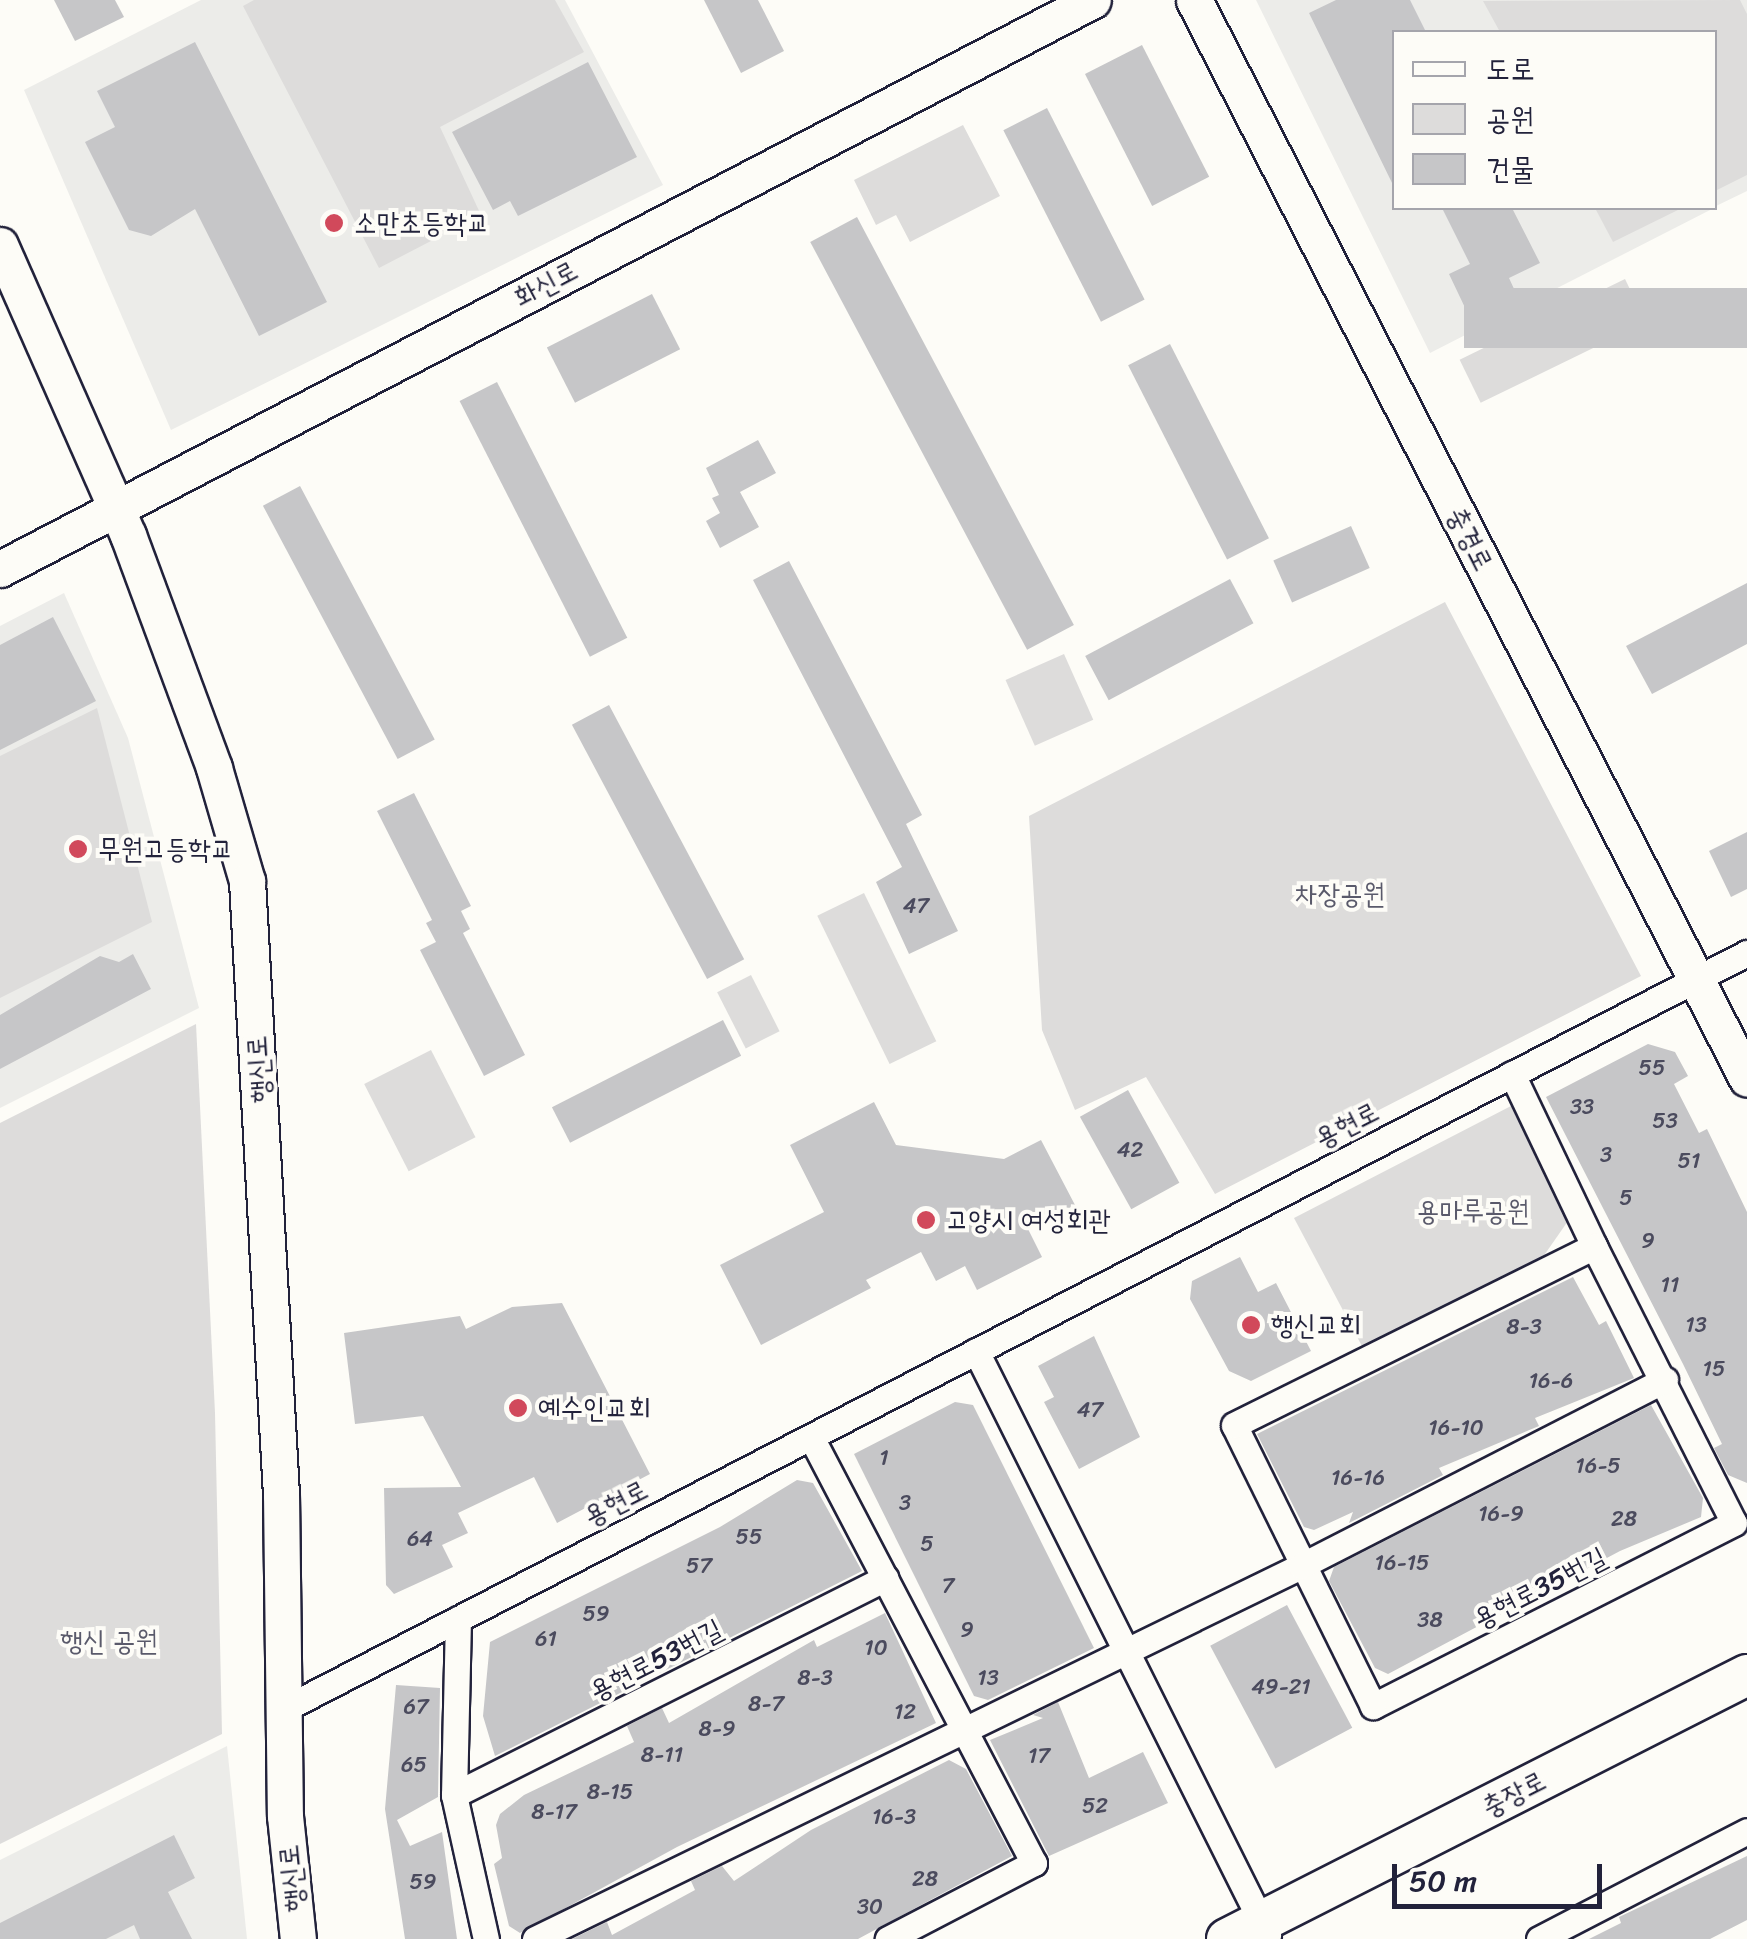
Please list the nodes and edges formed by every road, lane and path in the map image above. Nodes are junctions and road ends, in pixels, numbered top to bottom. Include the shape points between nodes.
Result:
1 (1093, 0) edge
2 (1194, 0) edge
3 (0, 245) edge
4 (116, 508) junction
5 (0, 570) edge
6 (1747, 953) edge
7 (1696, 979) junction
8 (1512, 1074) junction
9 (1747, 1079) edge
10 (1594, 1246) junction
11 (976, 1352) junction
12 (1665, 1380) junction
13 (810, 1437) junction
14 (1301, 1566) junction
15 (884, 1578) junction
16 (458, 1619) junction
17 (1126, 1652) junction
18 (1747, 1675) edge
19 (284, 1708) junction
20 (964, 1728) junction
21 (454, 1796) junction
22 (1747, 1831) edge
23 (1253, 1934) edge
24 (298, 1939) edge
25 (486, 1939) edge
26 (534, 1939) edge
27 (888, 1939) edge
28 (1538, 1939) edge

1 - 4 main road, 화신로
2 - 7 main road, 충경로
3 - 4 main road, 행신로
4 - 5 main road, 화신로
4 - 19 main road, 행신로 via 214,768 247,881 279,1456
6 - 7 street, 용현로
7 - 8 street, 용현로
7 - 9 main road, 충경로
8 - 10 street, 용현로35번길
8 - 11 street, 용현로
10 - 12 street, 용현로35번길
10 - 14 street, 용현로35번길 via 1234,1425
11 - 13 street, 용현로
11 - 17 street
12 - 14 street
12 - 14 street, 용현로35번길 via 1734,1523 1373,1706
13 - 15 street
13 - 16 street, 용현로
14 - 17 street
15 - 20 street
15 - 21 street, 용현로53번길
16 - 19 street, 용현로
16 - 21 street
17 - 20 street
17 - 23 street
18 - 23 main road, 충장로
19 - 24 main road, 행신로 via 285,1816
20 - 26 street
20 - 27 street via 1034,1862
21 - 25 street
22 - 28 street

